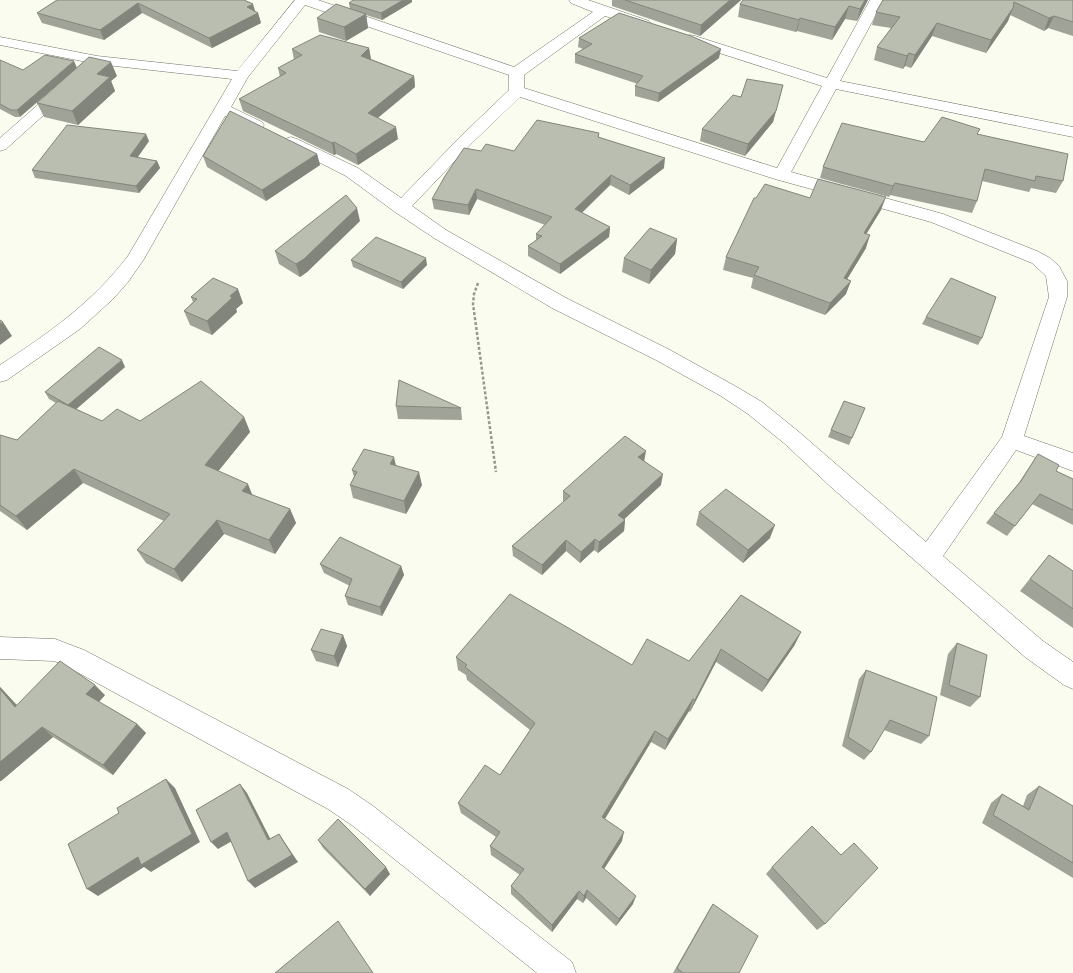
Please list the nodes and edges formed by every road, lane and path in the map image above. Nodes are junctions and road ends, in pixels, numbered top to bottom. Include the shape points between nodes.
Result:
1 (302, 0) edge
2 (306, 0) edge
3 (576, 0) edge
4 (877, 0) edge
5 (603, 11) junction
6 (656, 28) edge
7 (679, 35) edge
8 (0, 41) edge
9 (86, 70) junction
10 (516, 73) junction
11 (242, 76) junction
12 (831, 84) junction
13 (517, 91) junction
14 (222, 109) junction
15 (1073, 132) edge
16 (0, 146) edge
17 (781, 175) junction
18 (401, 208) junction
19 (488, 262) junction
20 (0, 375) edge
21 (1012, 440) junction
22 (1073, 462) edge
23 (496, 472) dead end
24 (928, 558) junction
25 (0, 648) edge
26 (1073, 677) edge
27 (561, 973) edge

1 - 11 street
2 - 10 street
3 - 5 street
4 - 12 street
5 - 6 street
5 - 10 street
7 - 12 street
8 - 9 street
9 - 11 street
9 - 16 street
10 - 13 street
11 - 14 street
12 - 15 street
12 - 17 street
13 - 17 street
13 - 18 street
14 - 18 street via 352,172
14 - 20 street via 135,259 120,280 79,320
17 - 21 street via 937,218 1031,255 1051,268 1059,285 1058,297
18 - 19 street
19 - 23 path via 473,300
19 - 24 street via 587,318 691,370 755,408
21 - 22 street
21 - 24 street
24 - 26 street via 1034,649
25 - 27 street via 55,650 75,658 338,799

